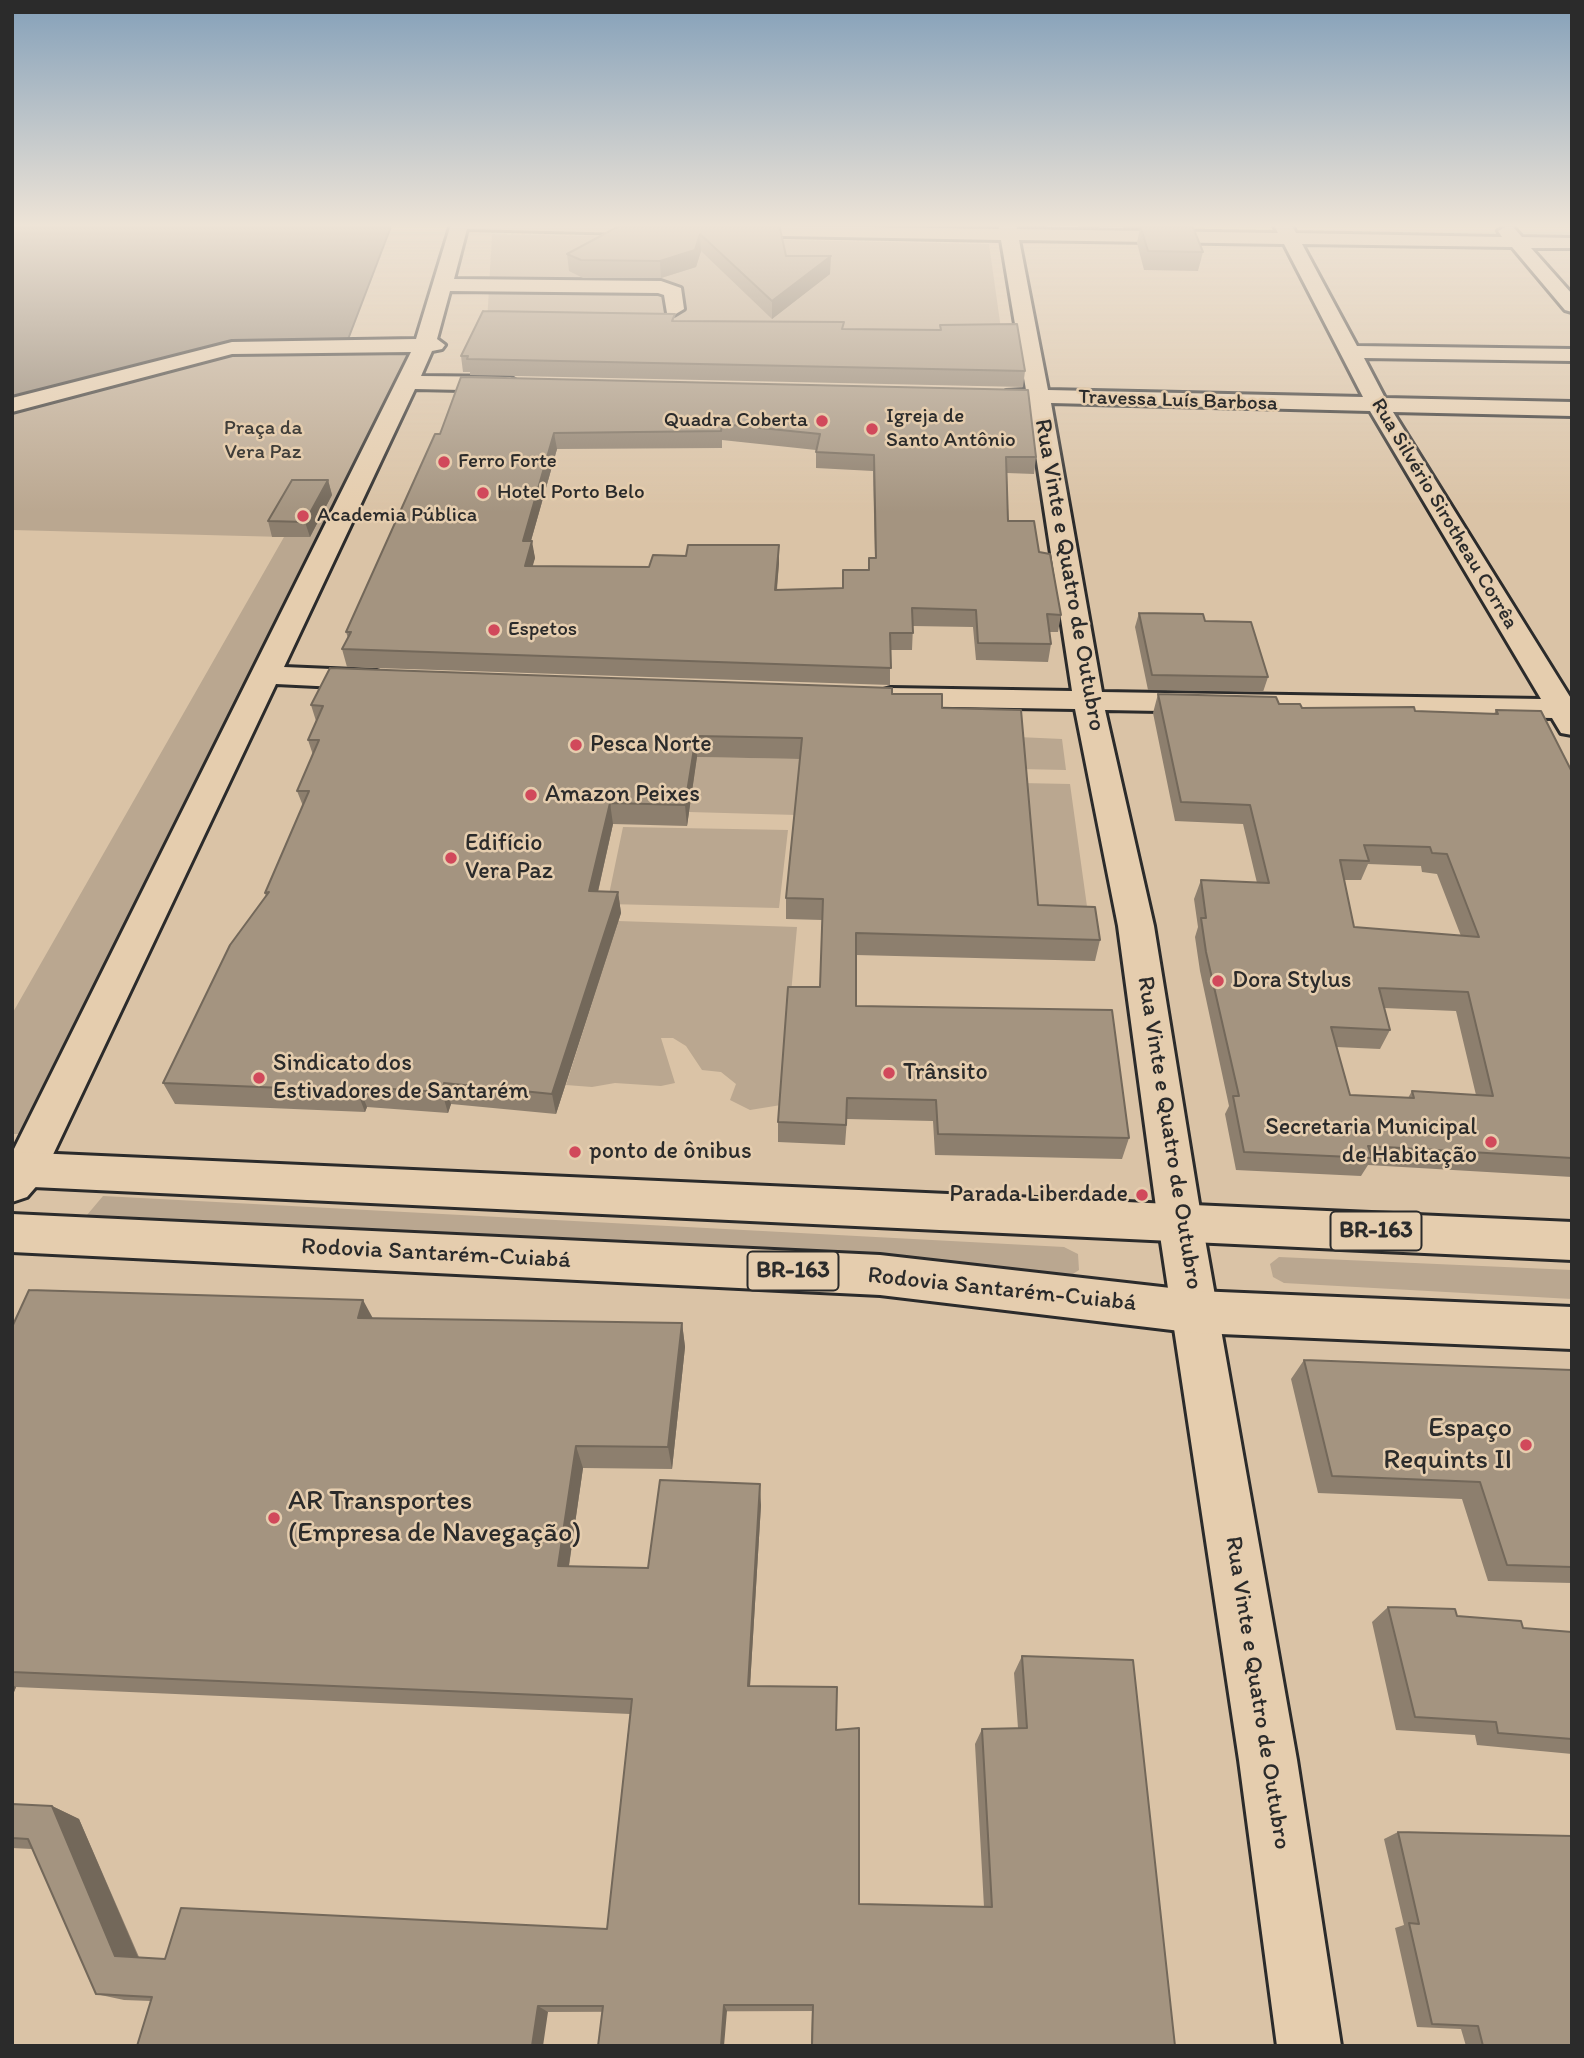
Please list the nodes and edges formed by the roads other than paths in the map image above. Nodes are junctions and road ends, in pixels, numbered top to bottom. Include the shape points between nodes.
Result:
1 (435, 320) edge
2 (1025, 320) edge
3 (1332, 320) edge
4 (430, 345) junction
5 (1348, 352) junction
6 (1572, 355) edge
7 (407, 382) junction
8 (526, 385) edge
9 (998, 396) edge
10 (1039, 397) junction
11 (12, 405) edge
12 (1379, 407) junction
13 (1572, 409) edge
14 (266, 675) junction
15 (406, 681) edge
16 (860, 696) edge
17 (1088, 699) junction
18 (1568, 715) edge
19 (16, 1174) edge
20 (1180, 1222) junction
21 (12, 1233) edge
22 (1572, 1241) edge
23 (1197, 1312) junction
24 (1572, 1328) edge
25 (1309, 2046) edge

1 - 4 main road
2 - 10 main road, Rua Vinte e Quatro de Outubro
3 - 5 main road, Rua Silvério Sirotheau Corrêa
4 - 7 main road
4 - 11 main road via 232,348
5 - 6 main road
5 - 12 main road, Rua Silvério Sirotheau Corrêa
7 - 8 main road
7 - 14 main road
9 - 10 main road, Travessa Luís Barbosa
10 - 12 main road, Travessa Luís Barbosa
10 - 17 main road, Rua Vinte e Quatro de Outubro
12 - 13 main road, Travessa Luís Barbosa
12 - 18 main road, Rua Silvério Sirotheau Corrêa
14 - 15 main road
14 - 19 main road
16 - 17 main road
17 - 18 main road
17 - 20 main road, Rua Vinte e Quatro de Outubro via 1136,926
19 - 20 main road, BR-163
20 - 22 main road, BR-163
20 - 23 main road, Rua Vinte e Quatro de Outubro
21 - 23 main road, Rodovia Santarém-Cuiabá / BR-163 via 880,1275
23 - 24 main road, Rodovia Santarém-Cuiabá / BR-163
23 - 25 main road, Rua Vinte e Quatro de Outubro

